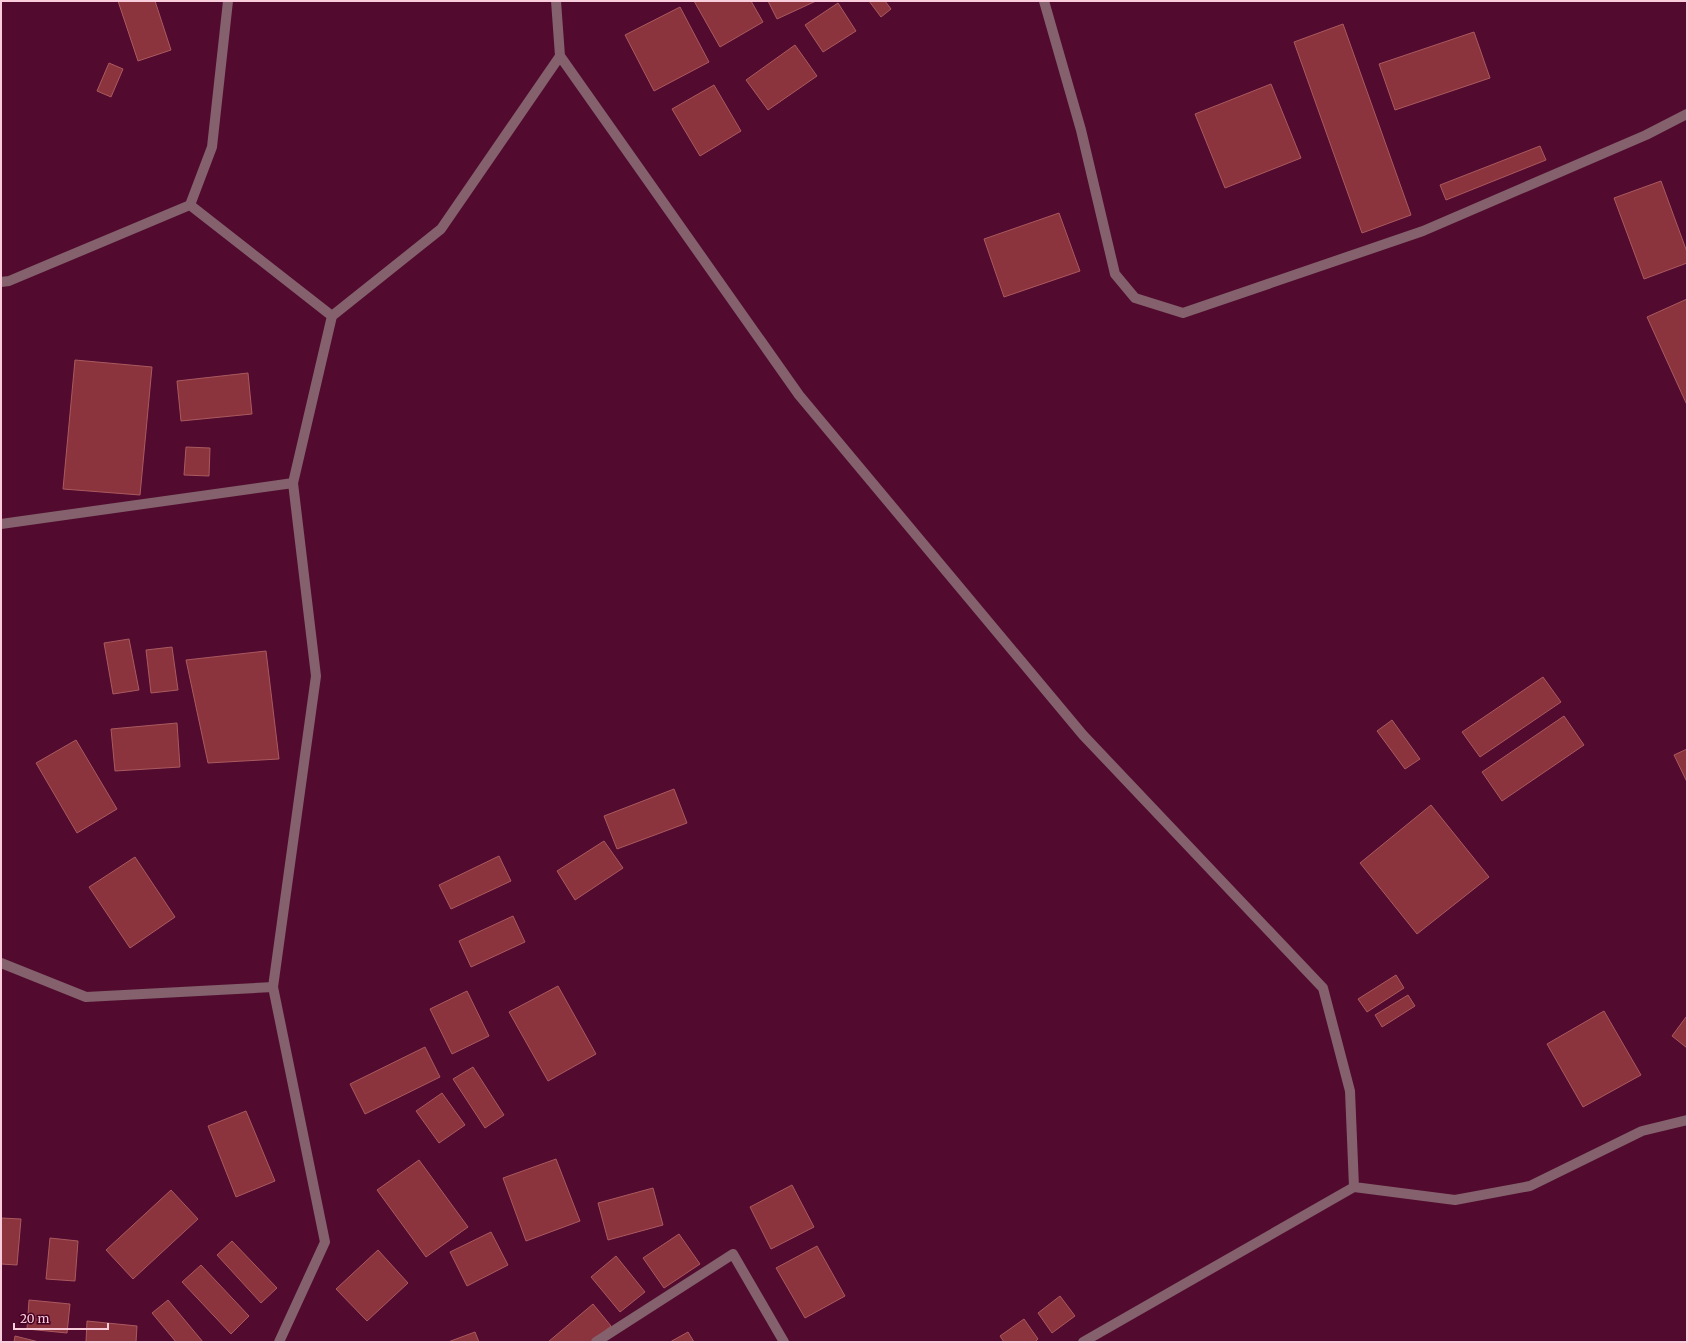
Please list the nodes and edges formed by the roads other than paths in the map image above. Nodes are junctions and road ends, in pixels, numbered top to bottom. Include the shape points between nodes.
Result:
1 (228, 1) edge
2 (556, 1) edge
3 (1044, 1) edge
4 (560, 56) junction
5 (1687, 114) edge
6 (190, 205) junction
7 (1, 282) edge
8 (332, 316) junction
9 (293, 483) junction
10 (1, 524) edge
11 (1, 963) edge
12 (273, 987) junction
13 (1687, 1120) edge
14 (1354, 1187) junction
15 (279, 1342) edge
16 (596, 1342) edge
17 (784, 1342) edge
18 (1083, 1342) edge

1 - 6 street via 212,147
2 - 4 street
3 - 5 street via 1081,130 1115,274 1135,298 1183,313 1423,231 1646,135
4 - 8 street via 441,230
4 - 14 street via 799,395 1083,735 1323,988 1350,1091
6 - 7 street via 9,281
6 - 8 street
8 - 9 street
9 - 10 street
9 - 12 street via 316,676
11 - 12 street via 86,997
12 - 15 street via 325,1242
13 - 14 street via 1642,1131 1530,1186 1455,1200
14 - 18 street
16 - 17 street via 733,1254

